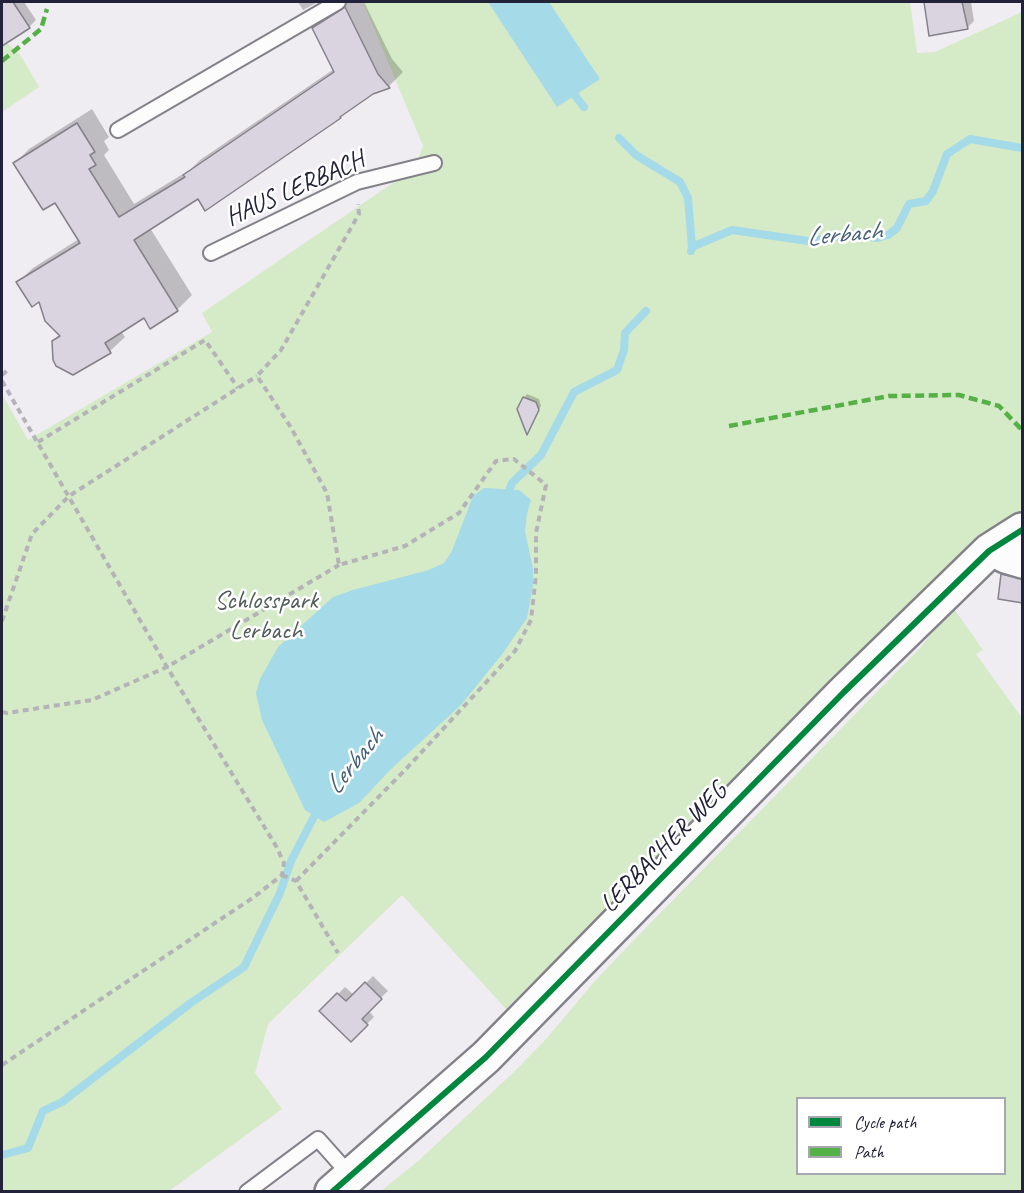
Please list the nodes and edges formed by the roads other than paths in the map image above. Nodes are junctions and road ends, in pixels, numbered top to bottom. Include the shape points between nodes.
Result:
1 (338, 2) edge
2 (118, 130) dead end
3 (434, 163) dead end
4 (211, 253) dead end
5 (1023, 530) edge
6 (989, 550) junction
7 (1023, 564) edge
8 (342, 1184) edge
9 (247, 1191) edge

1 - 2 lane
3 - 4 lane, HAUS LERBACH via 357,182
5 - 6 street, LERBACHER WEG
6 - 7 street
6 - 8 street, LERBACHER WEG via 486,1057
8 - 9 lane, LERBACHER WEG via 318,1138

